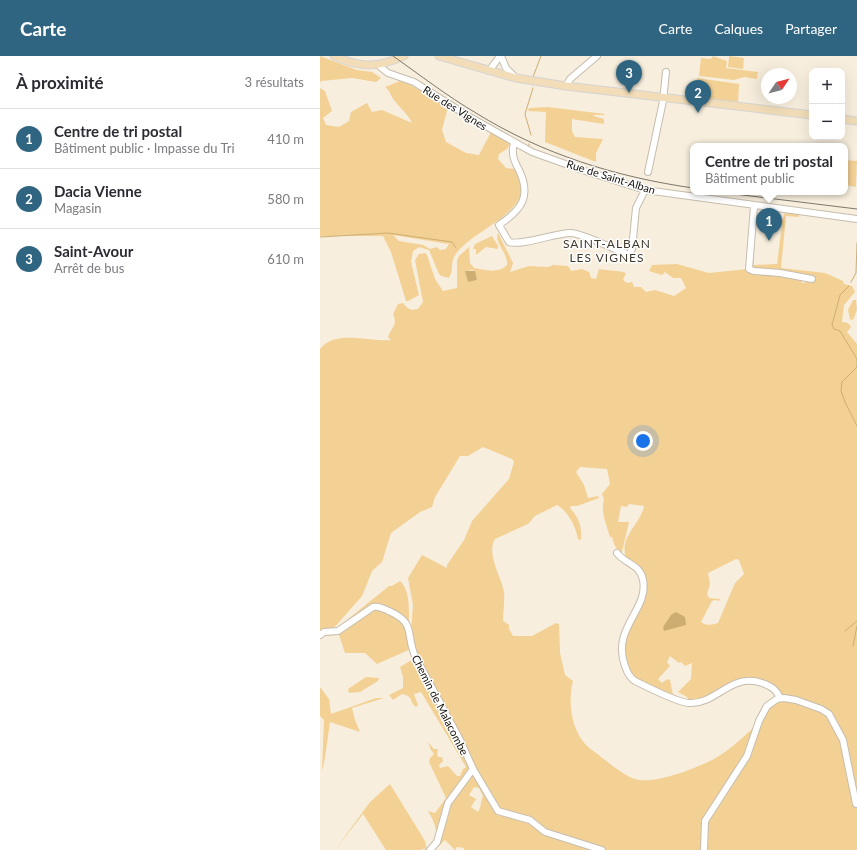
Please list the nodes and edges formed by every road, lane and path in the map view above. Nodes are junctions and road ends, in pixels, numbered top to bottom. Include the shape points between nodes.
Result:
1 (334, 56) edge
2 (404, 56) edge
3 (439, 56) edge
4 (501, 56) edge
5 (597, 56) edge
6 (378, 65) junction
7 (489, 71) junction
8 (666, 72) dead end
9 (516, 78) junction
10 (566, 86) junction
11 (663, 98) junction
12 (809, 115) edge
13 (845, 119) edge
14 (857, 121) edge
15 (514, 143) junction
16 (532, 152) joint
17 (648, 172) dead end
18 (646, 190) junction
19 (754, 206) junction
20 (857, 219) edge
21 (812, 279) dead end
22 (617, 553) dead end
23 (320, 635) edge
24 (780, 698) junction
25 (473, 769) junction
26 (856, 804) dead end
27 (430, 850) edge
28 (602, 850) edge
29 (704, 850) edge

1 - 6 main road via 354,64
2 - 6 main road
3 - 7 main road
4 - 7 street
4 - 9 street via 506,68
5 - 10 street via 570,79
6 - 15 street, Rue des Vignes via 388,74 414,82
7 - 9 main road
8 - 11 street
9 - 10 main road
10 - 11 main road
11 - 12 main road
11 - 17 street
13 - 14 main road
15 - 16 street, Rue des Vignes
15 - 18 street via 513,154 522,176 524,198 518,210 499,225 507,240 512,243 576,233 629,255 632,249 636,208
16 - 18 street, Rue de Saint-Alban
18 - 19 street, Rue de Saint-Alban
19 - 20 street, Rue de Saint-Alban
19 - 21 street via 749,269
22 - 24 street via 638,569 643,581 641,598 621,645 624,663 632,679 687,703 703,701 725,687 748,681 758,681 771,687
23 - 25 street, Chemin de Malacombe via 324,632 338,631 373,607 391,612 403,619 409,626 414,655
24 - 26 street via 805,703 829,714 843,740
24 - 29 street via 767,706 747,756 705,821
25 - 27 street via 448,803 437,842
25 - 28 street via 498,811 530,820 545,832

